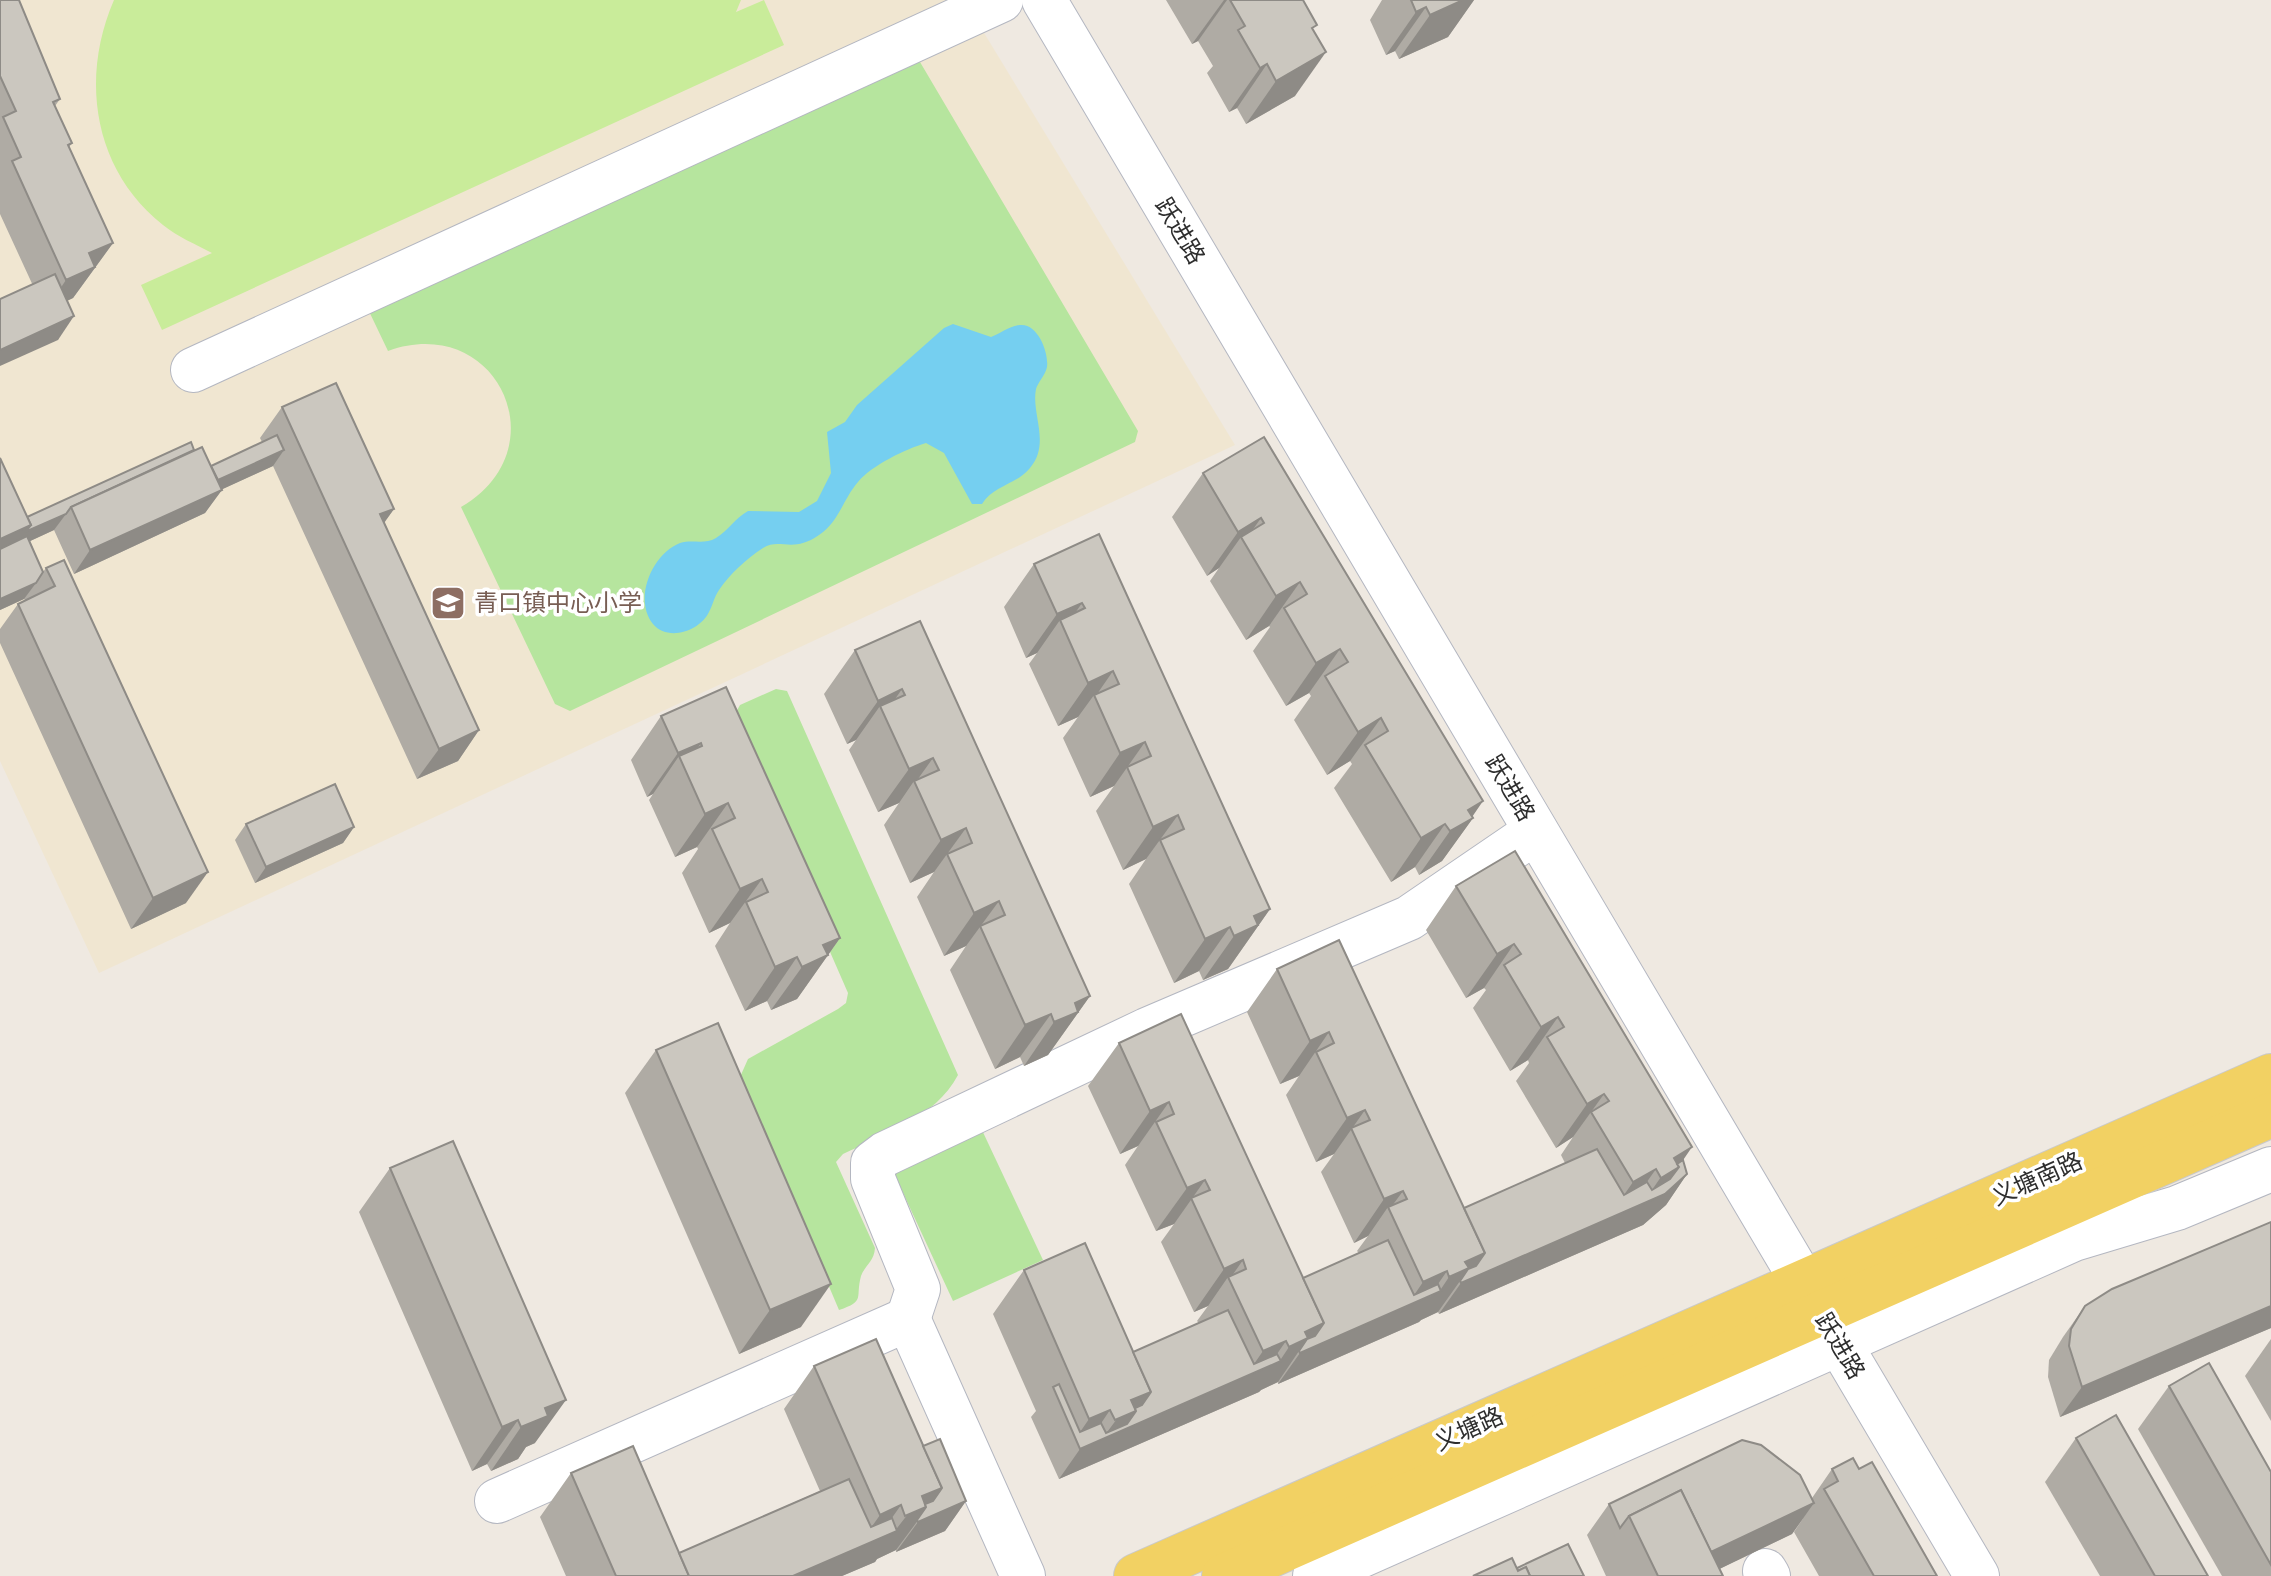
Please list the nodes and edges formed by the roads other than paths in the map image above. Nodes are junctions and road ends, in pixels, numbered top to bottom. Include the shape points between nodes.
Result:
1 (1001, 0) edge
2 (1044, 0) edge
3 (193, 370) dead end
4 (1535, 832) junction
5 (2271, 1076) edge
6 (2271, 1115) edge
7 (2271, 1169) edge
8 (1821, 1313) junction
9 (908, 1319) junction
10 (497, 1501) dead end
11 (1023, 1576) edge
12 (1136, 1576) edge
13 (1224, 1576) edge
14 (1315, 1576) edge
15 (1977, 1576) edge

1 - 3 street
2 - 4 street, 跃进路
4 - 8 street, 跃进路
4 - 9 street via 1409,918 1147,1030 873,1163 873,1179 918,1289
5 - 8 main road, 义塘南路
6 - 8 main road, 义塘南路
7 - 8 street via 2177,1208
8 - 12 main road, 义塘路
8 - 13 main road, 义塘路
8 - 14 street
8 - 15 street, 跃进路
9 - 10 street
9 - 11 street

